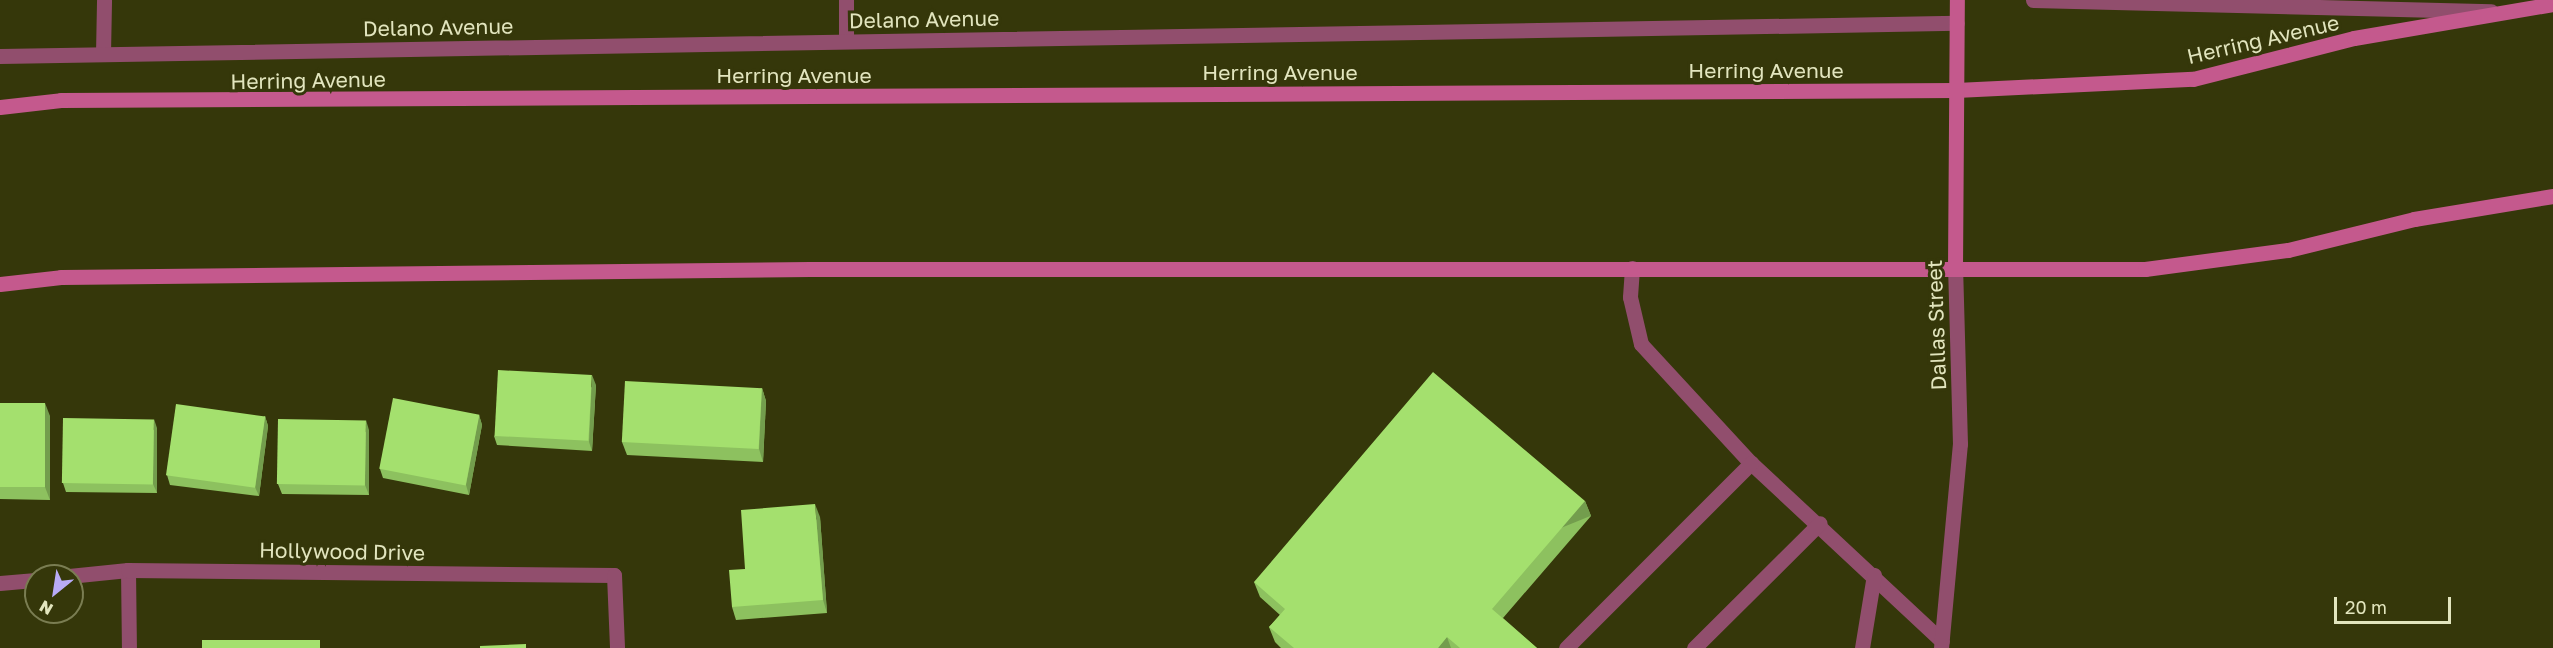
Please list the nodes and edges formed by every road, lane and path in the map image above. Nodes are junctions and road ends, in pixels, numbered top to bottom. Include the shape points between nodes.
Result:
1 (104, 0) edge
2 (846, 0) edge
3 (1957, 0) edge
4 (2033, 0) edge
5 (2553, 4) edge
6 (2497, 11) junction
7 (1957, 23) junction
8 (846, 41) junction
9 (103, 54) junction
10 (0, 56) edge
11 (1956, 90) junction
12 (0, 107) edge
13 (2553, 196) edge
14 (1632, 268) junction
15 (1954, 268) junction
16 (0, 284) edge
17 (1751, 463) junction
18 (1820, 523) junction
19 (128, 570) junction
20 (84, 574) edge
21 (1874, 575) junction
22 (24, 581) edge
23 (0, 583) edge
24 (1941, 644) edge
25 (129, 648) edge
26 (616, 648) edge
27 (1566, 648) edge
28 (1694, 648) edge
29 (1862, 648) edge

1 - 9 street
2 - 8 street
3 - 7 main road, Dallas Street
4 - 6 street
5 - 6 main road, Herring Avenue
6 - 11 main road, Herring Avenue via 2355,38 2193,79
7 - 8 street, Delano Avenue
7 - 11 main road, Dallas Street
8 - 9 street, Delano Avenue
9 - 10 street, Delano Avenue
11 - 12 main road, Herring Avenue via 61,100
11 - 15 main road, Dallas Street
13 - 15 main road via 2414,219 2288,250 2145,269
14 - 15 main road
14 - 16 main road via 798,269 61,277
14 - 17 street via 1630,297 1641,344
15 - 24 street, Dallas Street via 1960,444
17 - 18 street
17 - 27 street
18 - 21 street
18 - 28 street
19 - 20 street, Hollywood Drive
19 - 25 street
19 - 26 street, Hollywood Drive via 614,575
21 - 24 street
21 - 29 street
22 - 23 street

